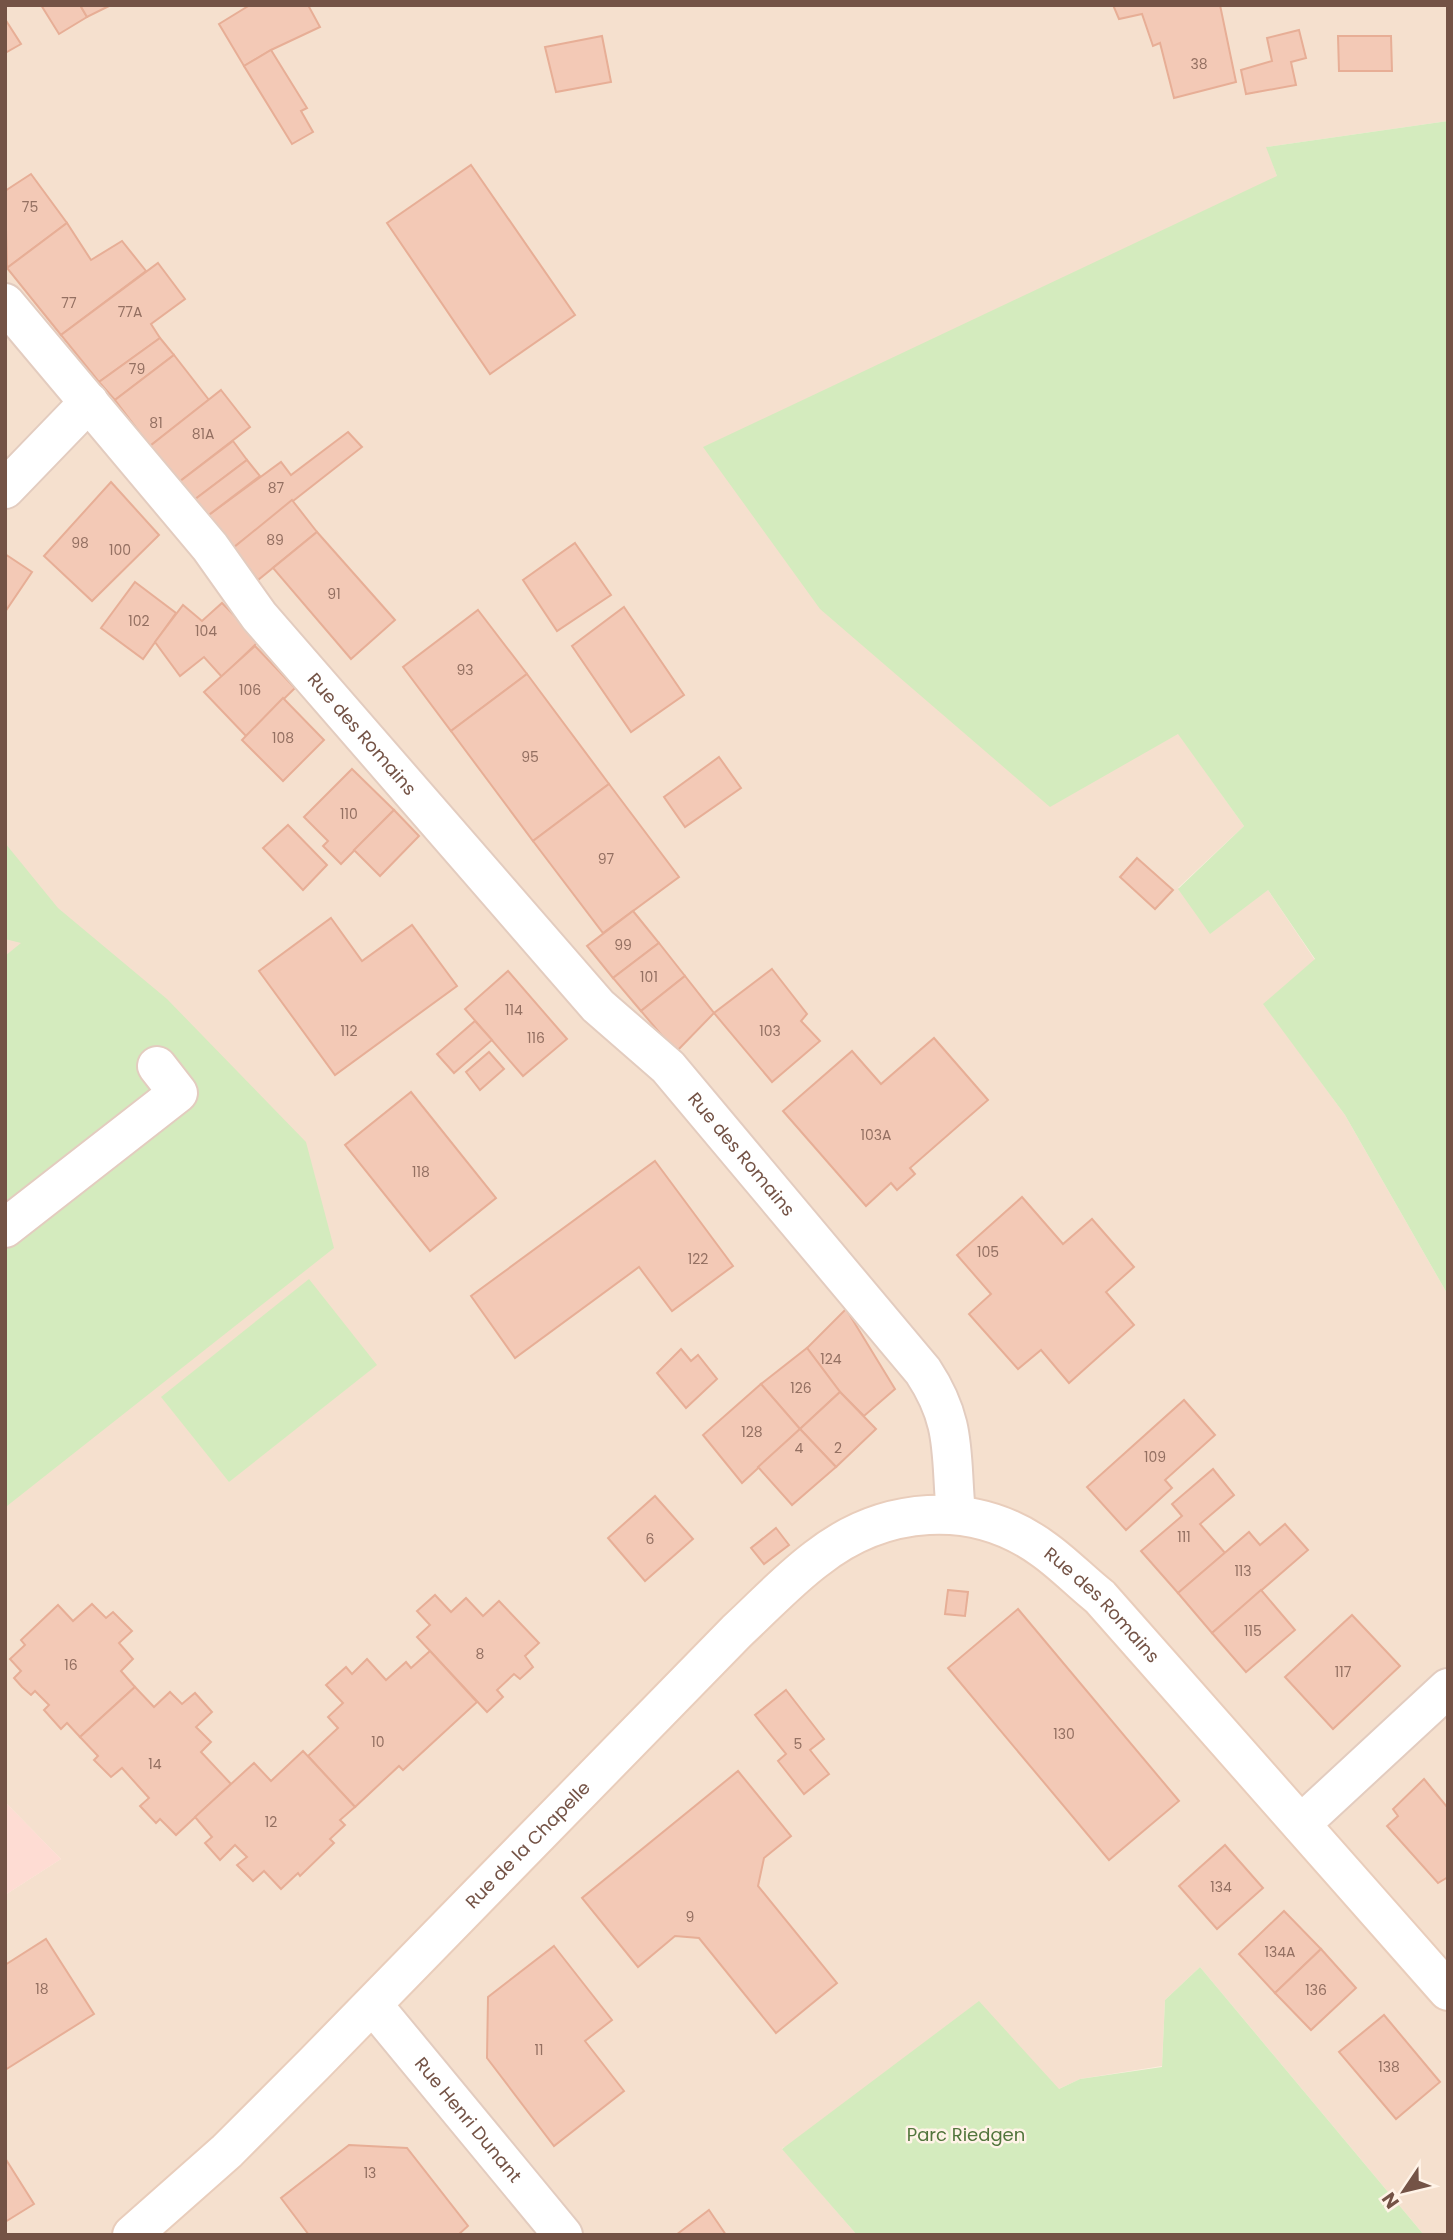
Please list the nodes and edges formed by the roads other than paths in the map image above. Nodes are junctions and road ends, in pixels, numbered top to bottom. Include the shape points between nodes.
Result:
1 (5, 303) edge
2 (89, 402) junction
3 (5, 489) edge
4 (157, 1066) dead end
5 (5, 1228) edge
6 (956, 1514) junction
7 (1448, 1688) edge
8 (1301, 1824) junction
9 (1448, 1991) edge
10 (373, 2005) junction
11 (132, 2235) edge
12 (563, 2235) edge

1 - 2 street, Rue des Romains
2 - 3 street
2 - 6 street, Rue des Romains via 210,547 259,616 598,1006 668,1067 923,1371 951,1435
4 - 5 street via 177,1093
6 - 8 street, Rue des Romains via 1002,1526 1043,1549 1100,1597
6 - 10 street, Rue de la Chapelle via 890,1521 857,1533 816,1558 737,1631
7 - 8 street
8 - 9 street, Rue des Romains
10 - 11 street, Rue de la Chapelle via 227,2151
10 - 12 street, Rue Henri Dunant

